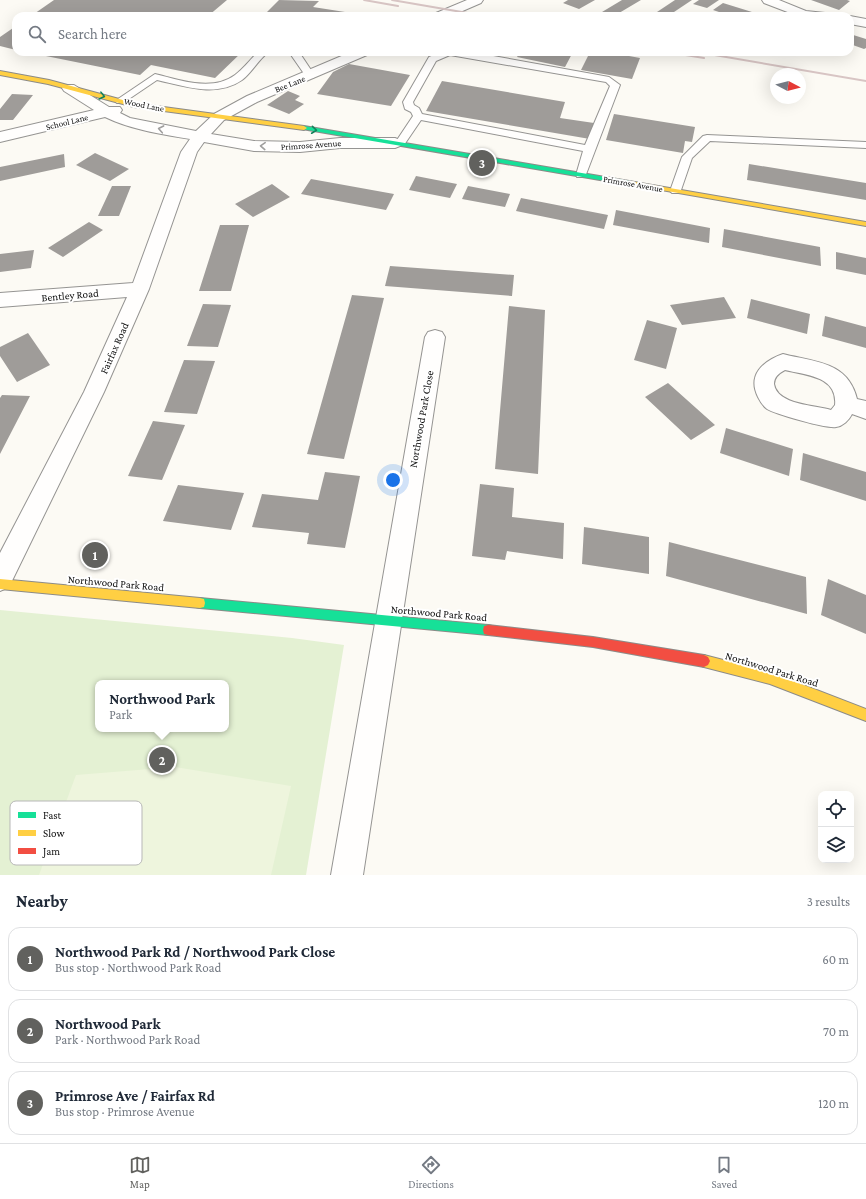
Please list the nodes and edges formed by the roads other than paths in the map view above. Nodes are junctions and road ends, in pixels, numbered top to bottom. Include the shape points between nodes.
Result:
1 (476, 0) edge
2 (768, 0) edge
3 (449, 12) edge
4 (799, 12) edge
5 (854, 21) edge
6 (866, 23) edge
7 (259, 56) edge
8 (297, 56) edge
9 (353, 56) edge
10 (439, 56) edge
11 (482, 56) edge
12 (0, 74) edge
13 (310, 76) junction
14 (70, 88) junction
15 (127, 103) junction
16 (107, 112) junction
17 (418, 116) junction
18 (219, 117) junction
19 (200, 136) junction
20 (0, 137) edge
21 (400, 143) junction
22 (866, 145) edge
23 (589, 148) junction
24 (581, 175) junction
25 (676, 191) junction
26 (866, 224) edge
27 (140, 289) junction
28 (0, 300) edge
29 (435, 336) dead end
30 (846, 404) dead end
31 (866, 410) edge
32 (0, 579) edge
33 (0, 584) edge
34 (387, 620) junction
35 (866, 715) edge
36 (347, 875) edge

1 - 3 street
2 - 4 street
5 - 6 street
7 - 15 lane via 238,78 219,86 155,77
8 - 13 lane
9 - 13 street, Bee Lane
10 - 17 lane via 432,59 408,102
11 - 23 lane via 609,80 615,85
12 - 14 street, Wood Lane via 27,77
13 - 18 street, Bee Lane via 252,99
14 -> 15 street, Wood Lane
14 - 16 street, Wood Lane
15 - 16 street, School Lane
15 - 18 street, Wood Lane
19 -> 16 street, Wood Lane via 143,126
16 - 20 street, School Lane
17 - 21 lane
17 - 23 lane
18 - 19 street, Fairfax Road
18 -> 21 street, Primrose Avenue
21 -> 19 street, Primrose Avenue via 340,142 282,147 254,146
19 - 27 street, Fairfax Road via 189,152
21 - 24 street, Primrose Avenue
22 - 25 lane via 707,138 687,157
23 - 24 lane
24 - 25 street, Primrose Avenue
25 - 26 street, Primrose Avenue
27 - 28 street, Bentley Road
27 - 32 street, Fairfax Road via 94,392
29 - 34 street, Northwood Park Close
30 - 31 street
33 - 34 street, Northwood Park Road
34 - 35 street, Northwood Park Road via 544,635 624,646 737,669 810,692
34 - 36 street, Northwood Park Close

